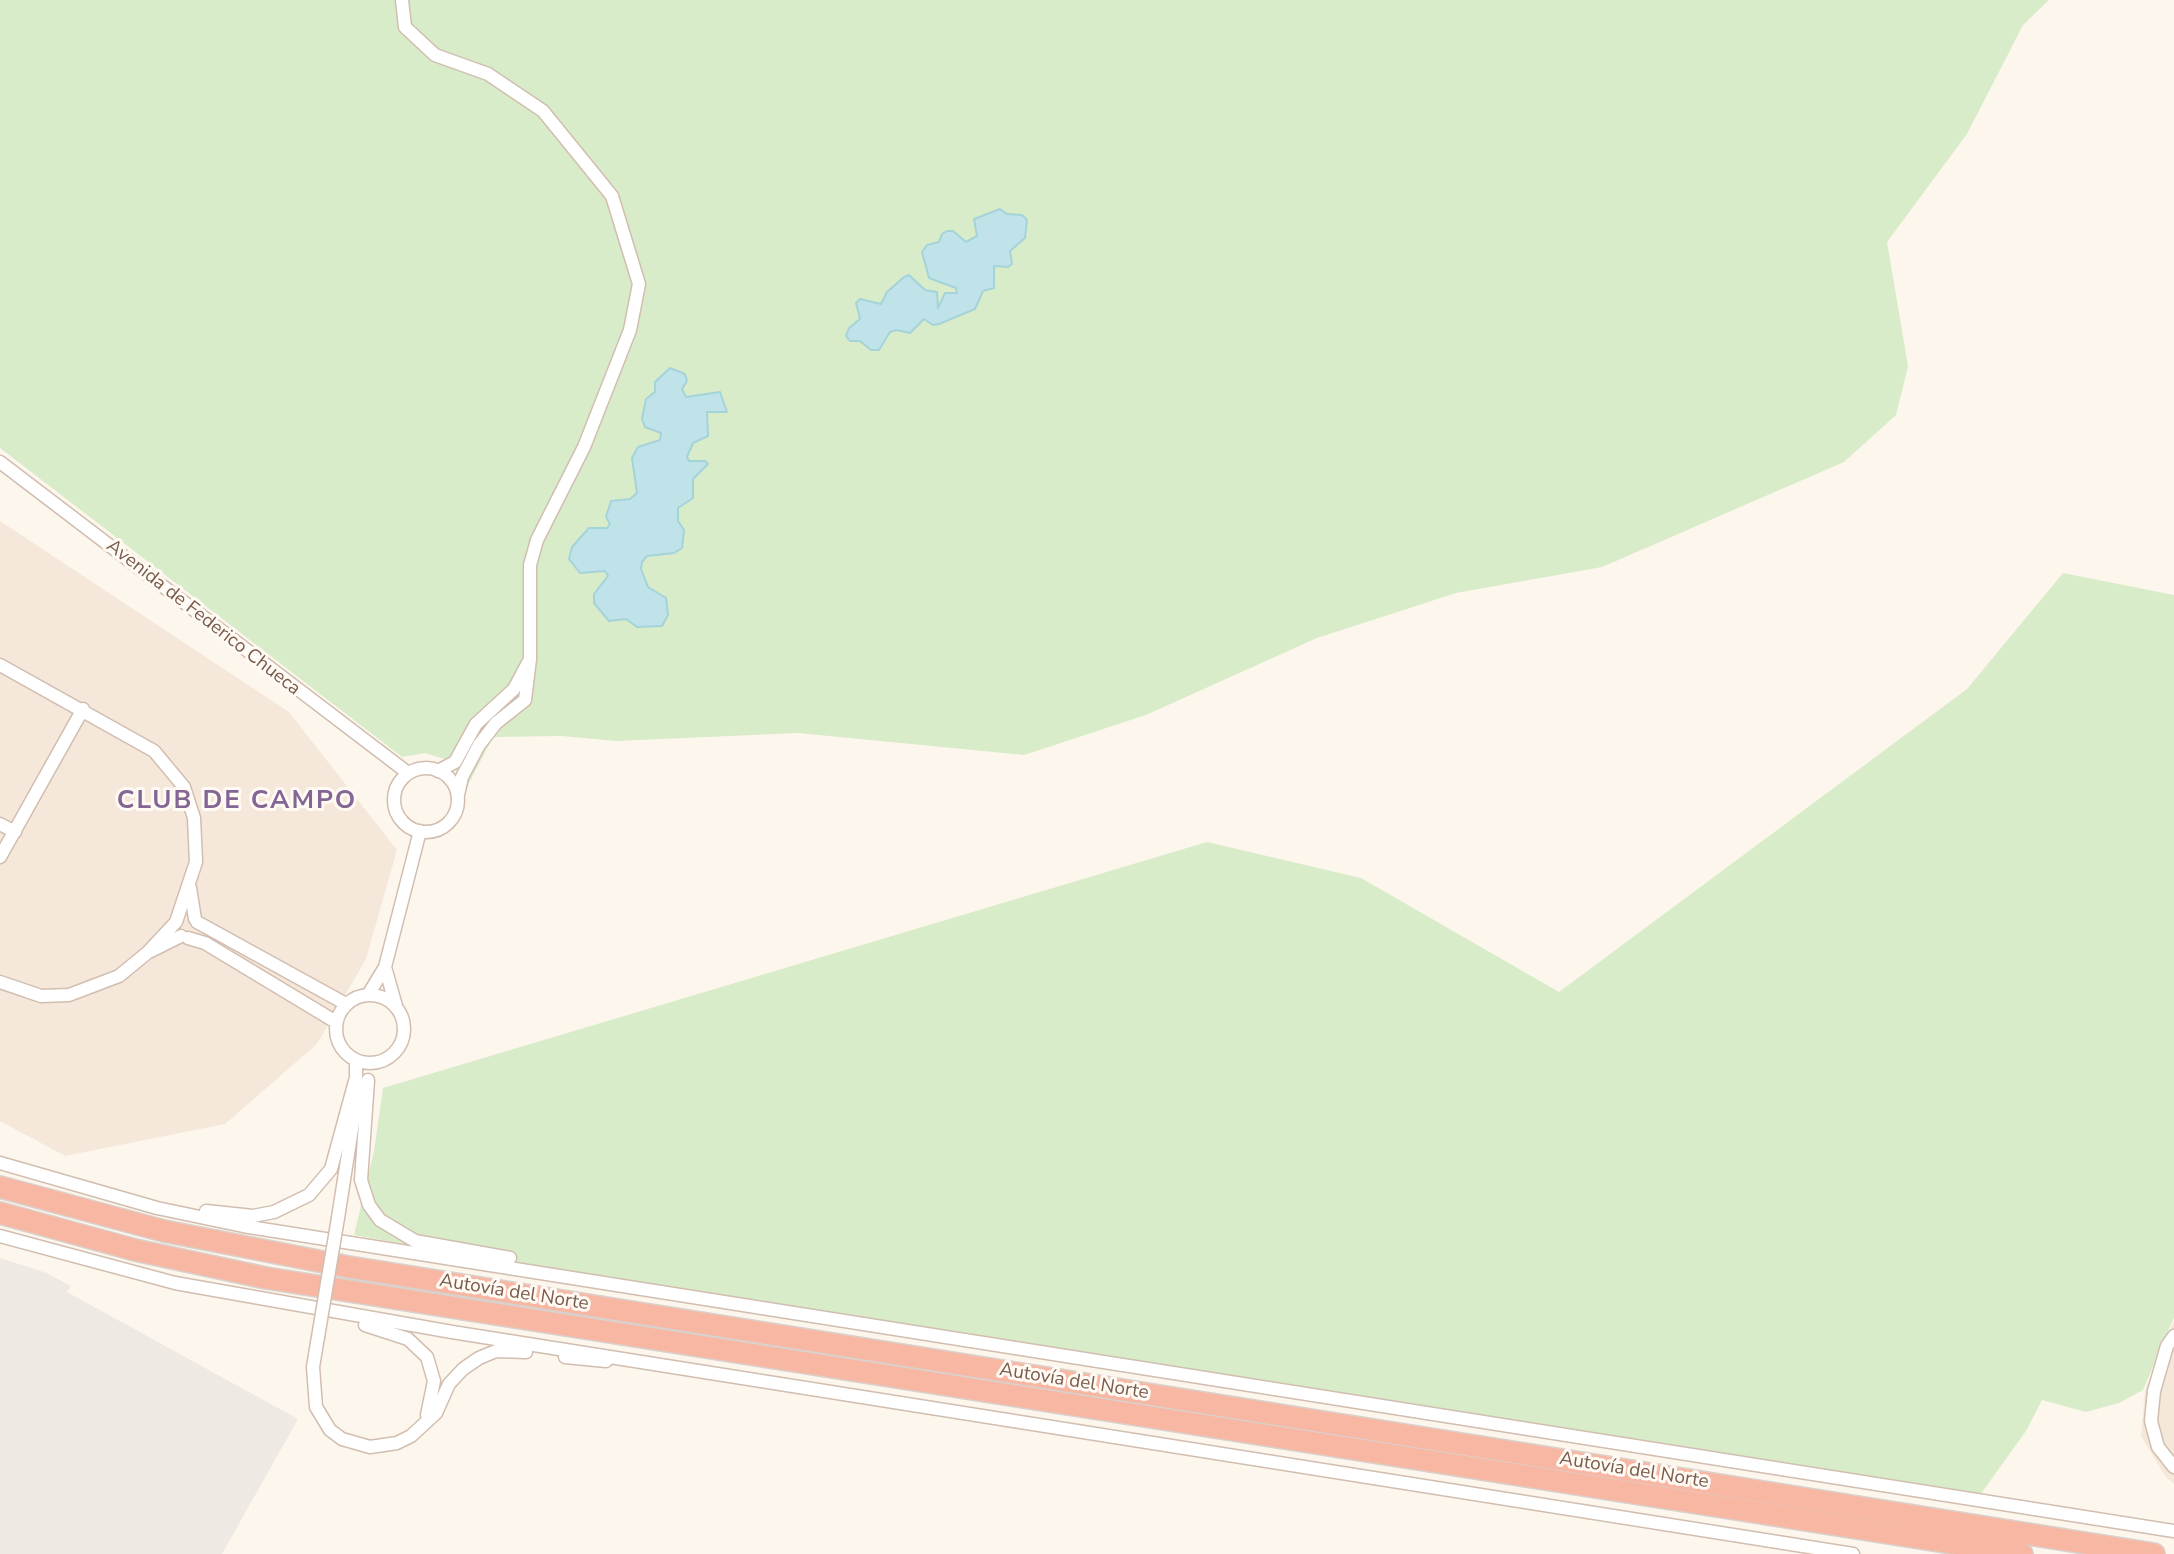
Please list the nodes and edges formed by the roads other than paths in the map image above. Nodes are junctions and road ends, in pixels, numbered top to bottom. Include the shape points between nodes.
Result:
1 (402, 0) edge
2 (0, 462) edge
3 (530, 659) junction
4 (0, 665) edge
5 (514, 689) junction
6 (520, 703) junction
7 (83, 709) junction
8 (438, 771) junction
9 (408, 773) junction
10 (458, 795) junction
11 (0, 824) edge
12 (420, 831) junction
13 (15, 832) junction
14 (0, 857) edge
15 (189, 885) junction
16 (196, 920) junction
17 (176, 922) junction
18 (185, 937) junction
19 (148, 953) junction
20 (385, 967) junction
21 (0, 982) edge
22 (368, 995) junction
23 (346, 1004) junction
24 (398, 1010) junction
25 (336, 1022) junction
26 (356, 1060) junction
27 (378, 1062) junction
28 (362, 1080) junction
29 (0, 1163) edge
30 (0, 1187) edge
31 (98, 1191) junction
32 (0, 1213) edge
33 (0, 1237) edge
34 (576, 1277) junction
35 (213, 1291) junction
36 (2174, 1336) edge
37 (639, 1361) junction
38 (423, 1424) junction
39 (2174, 1467) edge
40 (2174, 1531) edge
41 (1853, 1554) edge
42 (2022, 1554) edge
43 (2154, 1554) edge

1 - 3 street via 405,27 435,55 488,74 543,111 612,196 639,284 630,330 584,447 537,540 530,565
2 - 9 street, Avenida de Federico Chueca
3 - 5 street
3 - 6 street via 528,691
4 - 7 street
5 - 6 street via 513,700
5 - 8 street via 476,724 455,762
6 - 10 street via 479,745
7 - 13 street
7 - 15 street via 154,751 184,787 194,818 196,862
8 - 9 street via 431,767
8 - 10 street via 451,778
9 - 12 street via 396,786 394,807 409,827
10 - 12 street via 449,822
11 - 13 street
12 - 20 street
13 - 14 street
15 - 16 street
15 - 17 street
16 - 17 street via 185,916
16 - 18 street via 196,933
16 - 23 street
17 - 18 street via 176,930
17 - 19 street
18 - 19 street
18 - 25 street via 217,950
19 - 21 street via 119,976 69,996 41,996
20 - 22 street
20 - 24 street
22 - 23 street
22 - 24 street via 379,996
23 - 25 street
24 - 27 street via 404,1026 400,1044
25 - 26 street via 339,1045
26 - 27 street
26 - 28 street
27 - 28 street
28 - 31 street via 331,1169 321,1184 297,1203 253,1216
28 - 34 street via 360,1180 380,1220 415,1241 542,1263
28 - 38 street, bridge via 312,1390 330,1430 353,1444 397,1443
29 - 31 street
30 - 43 highway, Autovía del Norte via 125,1222 349,1267
31 - 34 street via 243,1226
32 - 42 highway, Autovía del Norte via 135,1250 266,1278
33 - 35 street
34 - 40 street
35 - 37 street
35 - 38 street via 247,1304 376,1327 408,1339 420,1348 433,1370 434,1394
36 - 39 street via 2154,1391 2151,1421 2158,1447
37 - 38 street via 587,1362 496,1351 463,1369 449,1384 436,1413
37 - 41 street

